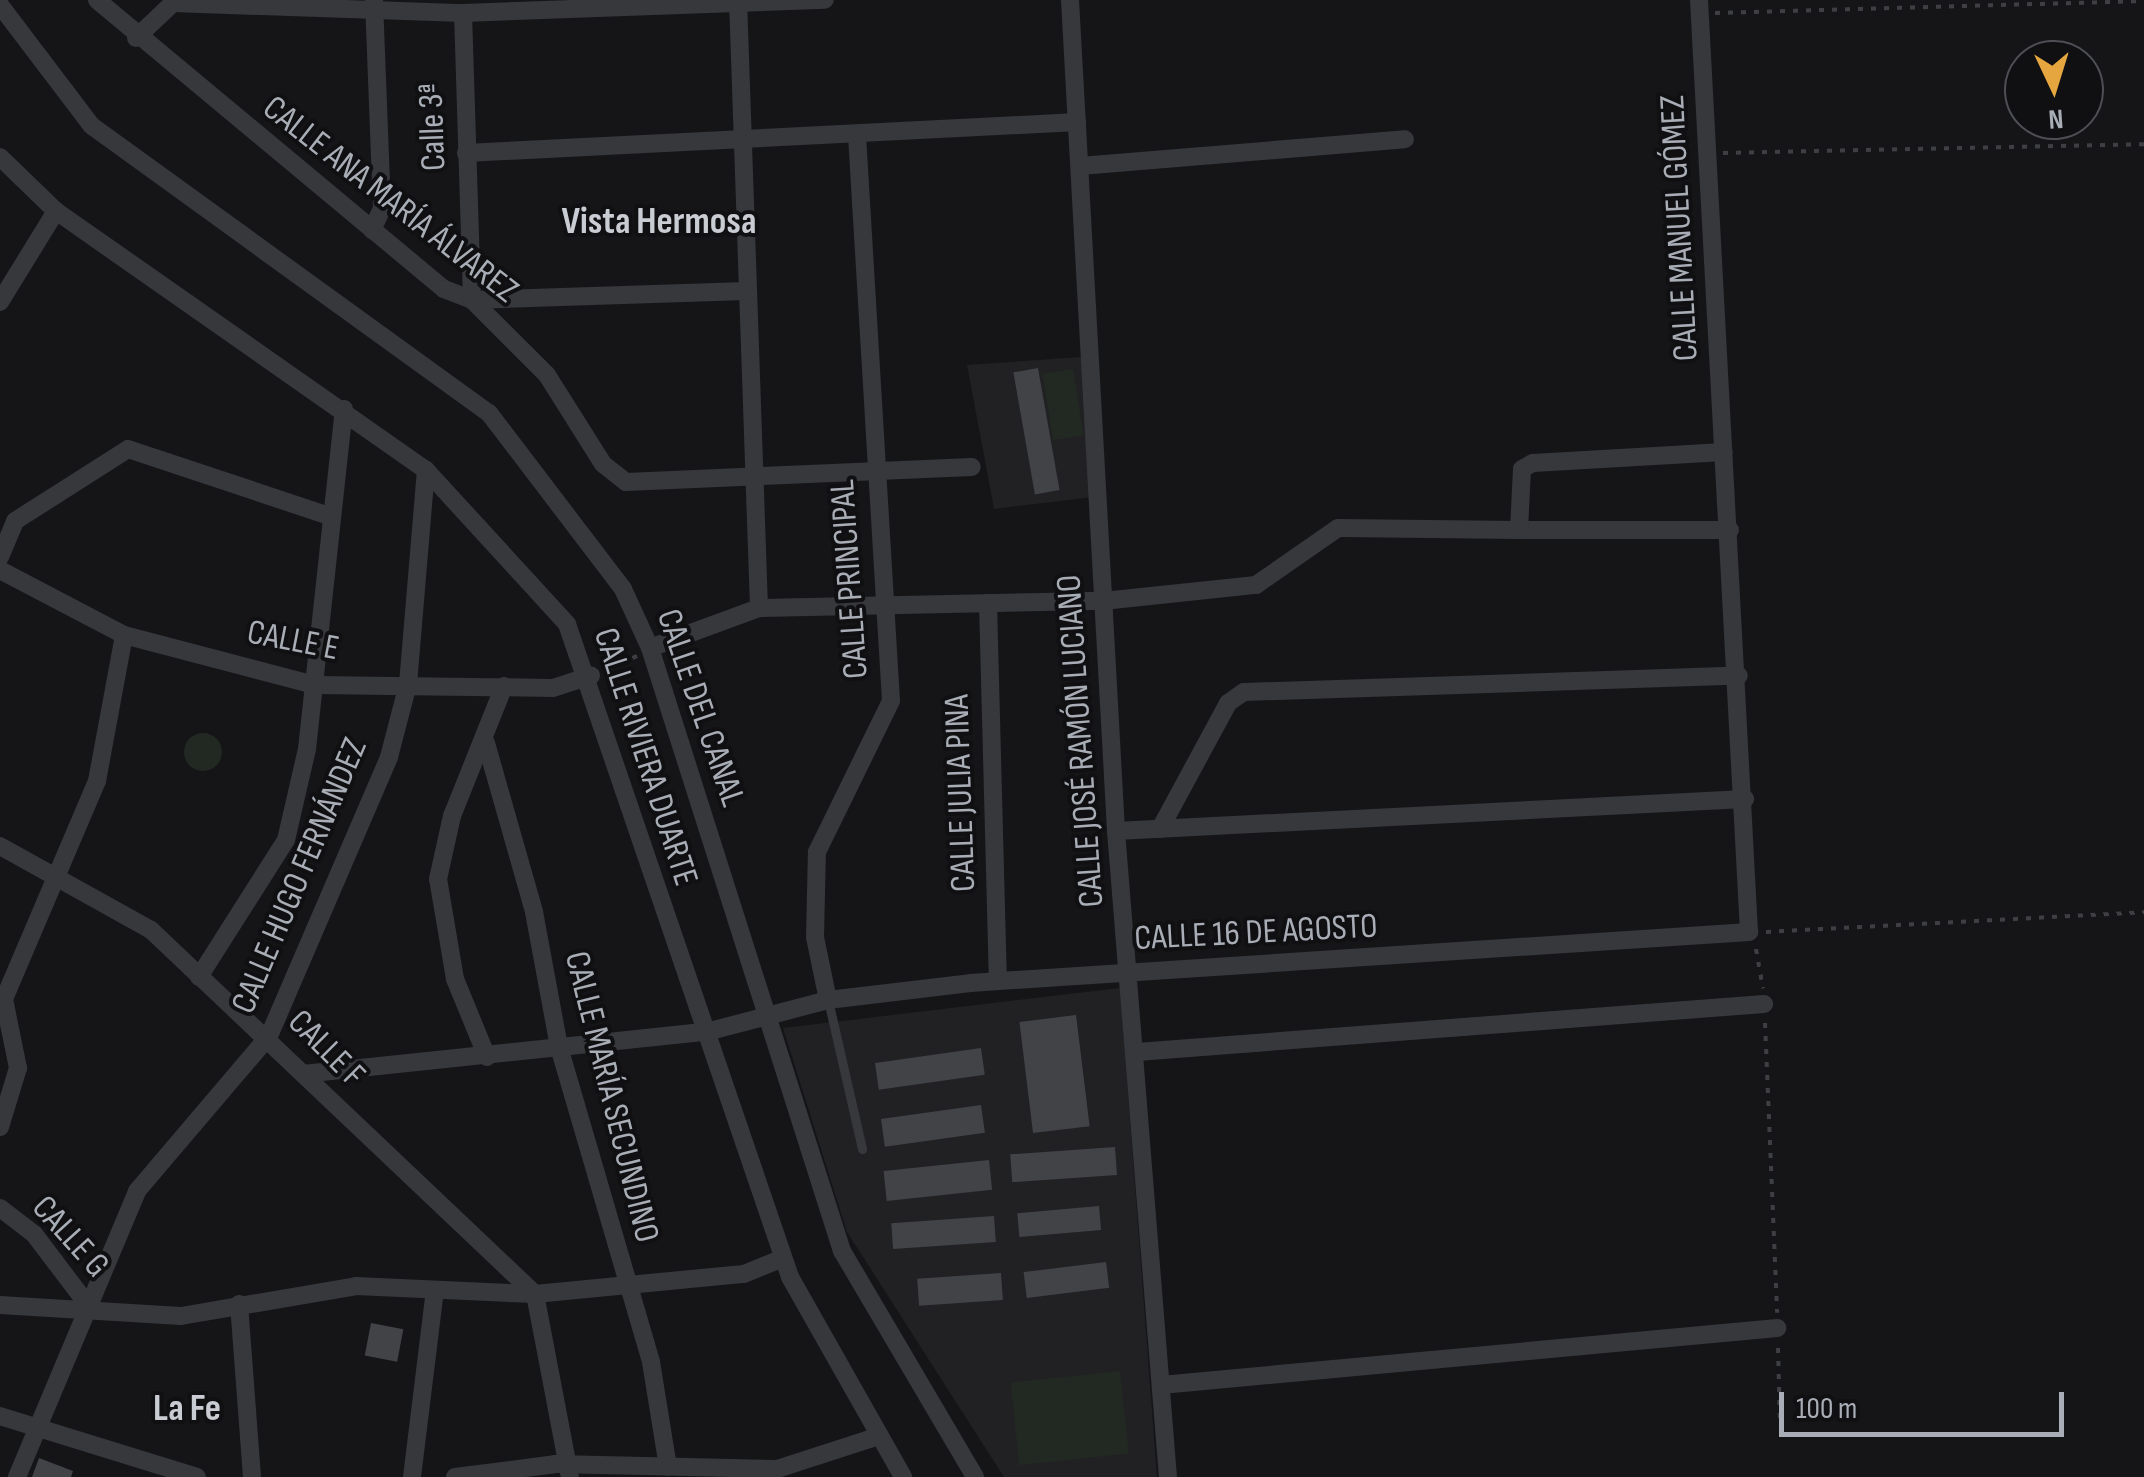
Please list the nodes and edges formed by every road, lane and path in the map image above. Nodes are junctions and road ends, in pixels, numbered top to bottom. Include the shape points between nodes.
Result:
1 (98, 0) edge
2 (825, 0) edge
3 (1070, 0) edge
4 (2144, 0) edge
5 (174, 2) edge
6 (738, 3) edge
7 (241, 4) edge
8 (0, 5) edge
9 (374, 6) edge
10 (1700, 7) edge
11 (462, 13) junction
12 (136, 38) junction
13 (1077, 122) junction
14 (857, 135) junction
15 (1405, 139) dead end
16 (744, 141) junction
17 (2144, 144) edge
18 (466, 153) junction
19 (1708, 153) junction
20 (0, 156) edge
21 (1080, 166) junction
22 (56, 212) junction
23 (372, 230) junction
24 (746, 291) junction
25 (472, 300) junction
26 (0, 302) edge
27 (344, 409) junction
28 (1724, 452) junction
29 (972, 466) dead end
30 (426, 470) junction
31 (875, 473) junction
32 (753, 477) junction
33 (329, 516) junction
34 (1519, 530) junction
35 (1730, 530) junction
36 (0, 557) edge
37 (0, 570) edge
38 (988, 602) junction
39 (1104, 602) junction
40 (759, 608) junction
41 (888, 608) junction
42 (124, 635) junction
43 (647, 650) junction
44 (596, 675) junction
45 (1739, 676) junction
46 (408, 684) junction
47 (315, 685) junction
48 (504, 686) junction
49 (486, 743) junction
50 (1745, 800) junction
51 (1160, 829) junction
52 (1116, 832) junction
53 (0, 846) edge
54 (61, 879) junction
55 (2144, 912) edge
56 (1750, 932) junction
57 (1131, 973) junction
58 (199, 977) junction
59 (998, 981) junction
60 (828, 1000) junction
61 (1764, 1004) junction
62 (763, 1017) junction
63 (705, 1032) junction
64 (269, 1036) junction
65 (560, 1047) junction
66 (1137, 1052) junction
67 (486, 1057) junction
68 (303, 1074) junction
69 (0, 1127) edge
70 (862, 1149) dead end
71 (0, 1208) edge
72 (783, 1258) junction
73 (623, 1284) junction
74 (435, 1290) junction
75 (535, 1294) junction
76 (239, 1304) junction
77 (0, 1305) edge
78 (91, 1310) junction
79 (1778, 1328) junction
80 (1161, 1385) junction
81 (0, 1416) edge
82 (1780, 1423) dead end
83 (41, 1432) junction
84 (876, 1437) junction
85 (668, 1467) junction
86 (570, 1471) edge
87 (775, 1473) edge
88 (18, 1477) edge
89 (197, 1477) edge
90 (252, 1477) edge
91 (412, 1477) edge
92 (455, 1477) edge
93 (904, 1477) edge
94 (975, 1477) edge
95 (1168, 1477) edge

1 - 12 street, CALLE ANA MARÍA ÁLVAREZ
2 - 6 street
3 - 13 street, CALLE JOSÉ RAMÓN LUCIANO
4 - 10 path
5 - 7 street
5 - 12 street
6 - 11 street
6 - 16 street
7 - 9 street
8 - 43 street, CALLE DEL CANAL via 92,126 489,413 623,589
9 - 11 street
9 - 23 street via 382,209
10 - 19 street, CALLE MANUEL GÓMEZ
11 - 18 street, Calle 3ª
12 - 23 street, CALLE ANA MARÍA ÁLVAREZ
13 - 14 street
13 - 21 street, CALLE JOSÉ RAMÓN LUCIANO
14 - 16 street
14 - 31 street, CALLE PRINCIPAL
15 - 21 street
16 - 18 street
16 - 24 street
17 - 19 path
18 - 25 street, Calle 3ª
19 - 28 street, CALLE MANUEL GÓMEZ
20 - 22 street, CALLE RIVIERA DUARTE
21 - 39 street, CALLE JOSÉ RAMÓN LUCIANO
22 - 26 street
22 - 27 street, CALLE RIVIERA DUARTE
23 - 25 street, CALLE ANA MARÍA ÁLVAREZ
24 - 25 street
24 - 32 street
25 - 32 street, CALLE ANA MARÍA ÁLVAREZ via 547,375 604,464 626,482
27 - 30 street, CALLE RIVIERA DUARTE
27 - 33 street
28 - 34 street via 1533,463 1522,469
28 - 35 street, CALLE MANUEL GÓMEZ
29 - 31 street, CALLE ANA MARÍA ÁLVAREZ
30 - 44 street, CALLE RIVIERA DUARTE via 550,602
30 - 46 street, CALLE HUGO FERNÁNDEZ
31 - 32 street, CALLE ANA MARÍA ÁLVAREZ
31 - 41 street, CALLE PRINCIPAL
32 - 40 street
33 - 36 street via 128,449 15,521
33 - 47 street
34 - 35 street
34 - 39 street via 1338,528 1256,585
35 - 45 street, CALLE MANUEL GÓMEZ
37 - 42 street, CALLE E
38 - 39 street
38 - 41 street
38 - 59 street, CALLE JULIA PINA
39 - 52 street, CALLE JOSÉ RAMÓN LUCIANO
40 - 41 street
40 - 43 street
41 - 60 street, CALLE PRINCIPAL via 892,700 883,732 818,852 815,937
42 - 47 street, CALLE E
42 - 54 street via 113,731
43 - 44 path
43 - 62 street, CALLE DEL CANAL
44 - 48 street, CALLE E
44 - 63 street, CALLE RIVIERA DUARTE
45 - 50 street, CALLE MANUEL GÓMEZ
45 - 51 street via 1244,692 1228,703
46 - 47 street, CALLE E
46 - 48 street, CALLE E
46 - 64 street, CALLE HUGO FERNÁNDEZ via 389,757
47 - 58 street via 286,840
48 - 49 street
49 - 65 street, CALLE MARÍA SECUNDINO via 534,912
49 - 67 street via 452,816 438,879 455,979
50 - 51 street
50 - 56 street, CALLE MANUEL GÓMEZ
51 - 52 street
52 - 57 street, CALLE JOSÉ RAMÓN LUCIANO
53 - 54 street, CALLE F
54 - 58 street, CALLE F via 151,930
54 - 69 street via 4,999 18,1068
55 - 56 path
56 - 57 street, CALLE 16 DE AGOSTO
56 - 61 path
57 - 59 street, CALLE 16 DE AGOSTO
57 - 66 street, CALLE JOSÉ RAMÓN LUCIANO
58 - 64 street, CALLE F
59 - 60 street, CALLE 16 DE AGOSTO
60 - 62 street, CALLE 16 DE AGOSTO
60 - 70 lane
61 - 66 street
61 - 79 path
62 - 63 street, CALLE 16 DE AGOSTO
62 - 94 street, CALLE DEL CANAL via 842,1251
63 - 65 street, CALLE 16 DE AGOSTO
63 - 72 street, CALLE RIVIERA DUARTE
64 - 68 street, CALLE F
64 - 78 street, CALLE HUGO FERNÁNDEZ via 136,1191
65 - 67 street, CALLE 16 DE AGOSTO
65 - 73 street, CALLE MARÍA SECUNDINO
66 - 80 street, CALLE JOSÉ RAMÓN LUCIANO
67 - 68 street, CALLE 16 DE AGOSTO
68 - 75 street, CALLE F
71 - 78 street, CALLE G via 34,1234
72 - 73 street via 744,1274
72 - 84 street, CALLE RIVIERA DUARTE
73 - 75 street
73 - 85 street, CALLE MARÍA SECUNDINO via 651,1362
74 - 75 street
74 - 76 street via 356,1286
74 - 91 street
75 - 86 street
76 - 78 street via 181,1316
76 - 90 street
77 - 78 street
78 - 83 street, CALLE HUGO FERNÁNDEZ
79 - 80 street
79 - 82 path
80 - 95 street, CALLE JOSÉ RAMÓN LUCIANO
81 - 83 street
83 - 88 street, CALLE HUGO FERNÁNDEZ
83 - 89 street
84 - 87 street
84 - 93 street, CALLE RIVIERA DUARTE
85 - 86 street
85 - 87 street
86 - 92 street

